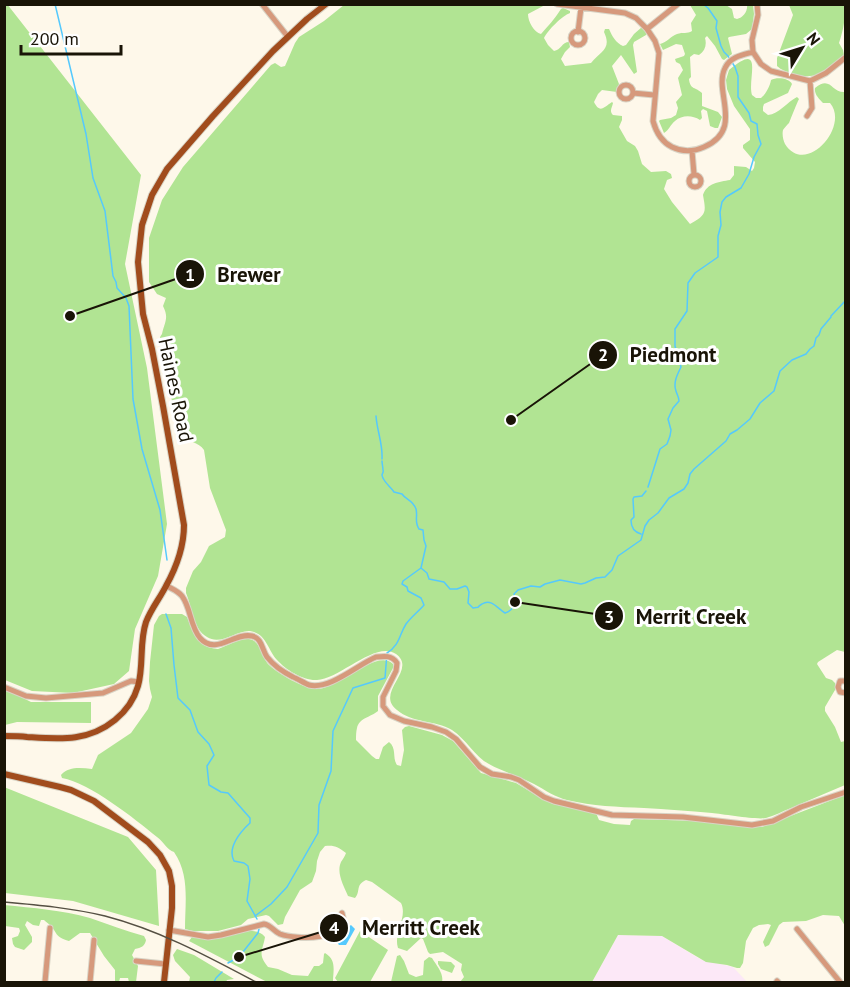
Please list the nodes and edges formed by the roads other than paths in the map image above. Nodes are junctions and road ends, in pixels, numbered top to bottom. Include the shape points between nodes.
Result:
1 (262, 4) edge
2 (326, 4) edge
3 (557, 4) edge
4 (678, 4) edge
5 (757, 4) edge
6 (581, 8) junction
7 (611, 8) edge
8 (647, 29) junction
9 (578, 32) dead end
10 (288, 37) junction
11 (753, 52) junction
12 (846, 57) edge
13 (810, 81) junction
14 (633, 93) dead end
15 (654, 95) junction
16 (807, 116) dead end
17 (692, 151) junction
18 (694, 174) dead end
19 (167, 586) junction
20 (846, 681) edge
21 (139, 682) junction
22 (4, 687) edge
23 (846, 693) edge
24 (4, 736) edge
25 (4, 774) edge
26 (846, 792) edge
27 (342, 913) dead end
28 (50, 928) dead end
29 (797, 929) dead end
30 (169, 930) junction
31 (94, 940) dead end
32 (136, 962) dead end
33 (165, 964) junction
34 (45, 982) edge
35 (90, 982) edge
36 (164, 982) edge
37 (840, 982) edge

1 - 10 street
2 - 10 main road, Haines Road
3 - 6 street
4 - 8 street
5 - 11 street
6 - 7 street
6 - 9 street
7 - 8 street via 631,15
8 - 15 street via 659,53
10 - 19 main road, Haines Road via 167,170 152,195 142,225 138,262 143,314 184,525 181,549
11 - 13 street via 771,71
11 - 17 street via 733,58 726,66 722,79 726,112 723,127 712,143
12 - 13 street
13 - 16 street via 812,108
14 - 15 street
15 - 17 street via 653,121 658,134 666,144
17 - 18 street
19 - 21 main road, Haines Road via 146,624
19 - 26 street via 183,597 202,640 220,645 253,636 273,664 308,685 334,681 372,658 395,661 397,668 382,700 390,715 440,729 452,736 480,767 519,780 554,801 612,815 683,817 752,825
20 - 23 street via 840,681 838,687
21 - 22 street via 131,681 103,693 46,698 26,696
21 - 24 main road, Haines Road via 126,709 112,723 93,733 74,738
25 - 30 main road via 83,795 155,849 165,862 172,886
27 - 30 street via 341,926 328,935 293,936 264,924 208,937
28 - 34 street
29 - 37 street
30 - 33 main road
31 - 35 street
32 - 33 street
33 - 36 main road

